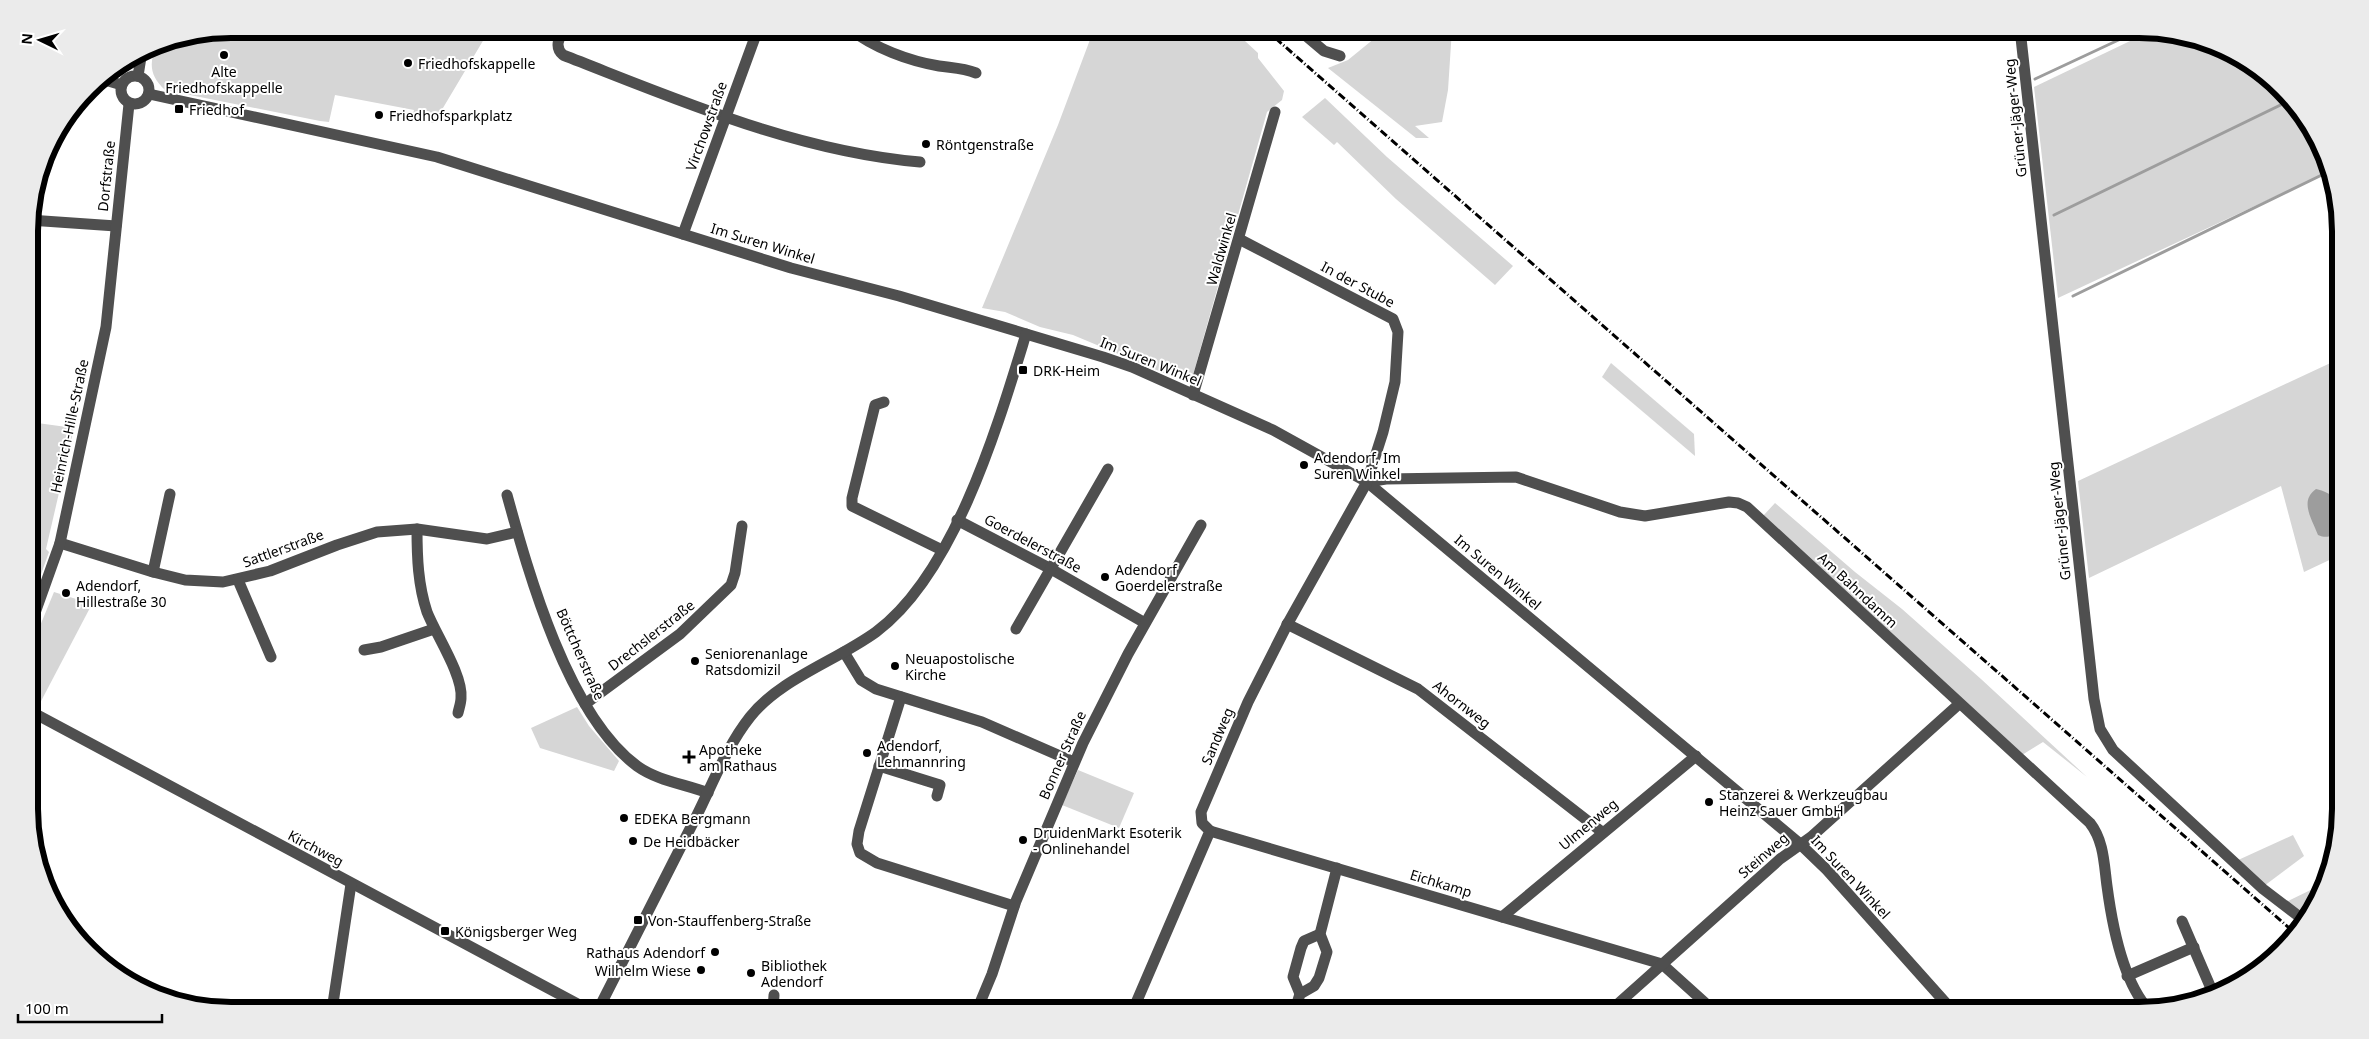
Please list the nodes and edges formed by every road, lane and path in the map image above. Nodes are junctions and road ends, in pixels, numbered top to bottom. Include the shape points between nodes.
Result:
1 (561, 38) edge
2 (755, 38) edge
3 (865, 38) edge
4 (1309, 38) edge
5 (2021, 38) edge
6 (1340, 56) dead end
7 (141, 59) edge
8 (976, 73) dead end
9 (138, 76) junction
10 (107, 82) edge
11 (122, 85) junction
12 (149, 94) junction
13 (129, 104) junction
14 (1275, 112) dead end
15 (725, 116) junction
16 (920, 162) dead end
17 (38, 221) edge
18 (116, 226) junction
19 (683, 234) junction
20 (1239, 239) junction
21 (1026, 334) junction
22 (1193, 394) junction
23 (884, 402) dead end
24 (1108, 469) dead end
25 (1367, 482) junction
26 (170, 494) dead end
27 (507, 495) dead end
28 (957, 520) junction
29 (1201, 525) dead end
30 (742, 526) dead end
31 (417, 529) junction
32 (517, 532) junction
33 (60, 543) junction
34 (942, 550) junction
35 (1051, 569) junction
36 (154, 572) junction
37 (238, 580) junction
38 (38, 605) edge
39 (1145, 623) junction
40 (1287, 624) junction
41 (434, 629) junction
42 (1016, 629) dead end
43 (364, 650) dead end
44 (844, 652) junction
45 (271, 658) dead end
46 (901, 696) junction
47 (585, 704) junction
48 (1959, 704) junction
49 (458, 713) dead end
50 (38, 715) edge
51 (1696, 756) junction
52 (1074, 762) junction
53 (879, 766) junction
54 (708, 793) junction
55 (937, 796) dead end
56 (1210, 831) junction
57 (1602, 832) junction
58 (1799, 843) junction
59 (1337, 868) junction
60 (351, 884) junction
61 (1014, 906) junction
62 (2299, 916) edge
63 (1502, 917) junction
64 (2182, 921) dead end
65 (1320, 934) junction
66 (2194, 947) junction
67 (1662, 964) junction
68 (2128, 976) junction
69 (2210, 986) dead end
70 (1300, 994) junction
71 (774, 995) dead end
72 (333, 1002) edge
73 (574, 1002) edge
74 (602, 1002) edge
75 (774, 1002) edge
76 (980, 1002) edge
77 (1136, 1002) edge
78 (1298, 1002) edge
79 (1620, 1002) edge
80 (1705, 1002) edge
81 (1945, 1002) edge
82 (2142, 1002) edge

1 - 15 street via 558,46 563,55
2 - 15 street, Virchowstraße
3 - 8 street via 881,48 912,59
4 - 6 street via 1324,51
5 - 62 street, Grüner-Jäger-Weg via 2094,699 2100,729 2113,750 2263,889
7 - 9 street
9 - 11 street via 128,78
9 - 12 street via 147,83
10 - 11 street
11 - 13 street, Dorfstraße via 122,96
12 - 13 street via 141,103
12 - 19 street, Im Suren Winkel via 437,157
13 - 18 street, Dorfstraße
14 - 20 street, Waldwinkel
15 - 16 street via 831,149
15 - 19 street, Virchowstraße
17 - 18 street, Dorfstraße
18 - 33 street, Heinrich-Hille-Straße via 106,327
19 - 21 street, Im Suren Winkel
20 - 22 street, Waldwinkel
20 - 25 street, In der Stube via 1388,315 1396,324 1395,382
21 - 22 street, Im Suren Winkel via 1114,361
21 - 28 street via 993,434
22 - 25 street, Im Suren Winkel via 1273,430
23 - 34 street via 875,405 852,506
24 - 35 street
25 - 40 street, Sandweg
25 - 48 street, Am Bahndamm via 1516,477 1620,512 1645,516 1738,503 1747,507
25 - 51 street, Im Suren Winkel
26 - 36 street
27 - 32 street, Böttcherstraße
28 - 34 street
28 - 35 street, Goerdelerstraße
29 - 39 street, Bonner Straße
30 - 47 street, Drechslerstraße via 731,585 680,634
31 - 32 street, Sattlerstraße via 487,540
31 - 37 street, Sattlerstraße via 367,535
31 - 41 street via 422,597
32 - 47 street, Böttcherstraße via 555,638
33 - 36 street, Sattlerstraße
33 - 38 street, Heinrich-Hille-Straße
34 - 44 street via 908,602 876,632
35 - 39 street, Goerdelerstraße
35 - 42 street
36 - 37 street, Sattlerstraße via 205,582
37 - 45 street
39 - 52 street, Bonner Straße
40 - 56 street, Sandweg via 1248,702 1201,812 1202,823
40 - 57 street, Ahornweg via 1419,690
41 - 43 street
41 - 49 street via 458,683 462,697
44 - 46 street via 861,680 876,689
44 - 54 street via 776,692 758,707 743,726
46 - 52 street via 982,722
46 - 53 street
47 - 54 street, Böttcherstraße via 636,765 657,777
48 - 58 street, Steinweg via 1810,837
48 - 68 street, Am Bahndamm via 2095,829 2102,847 2110,912
50 - 60 street, Kirchweg
51 - 57 street, Ulmenweg
51 - 58 street, Im Suren Winkel
52 - 61 street, Bonner Straße
53 - 55 street via 940,785
53 - 61 street via 857,838 860,853 877,863
54 - 74 street
56 - 59 street, Eichkamp
56 - 77 street
57 - 63 street, Ulmenweg
58 - 67 street, Steinweg
58 - 81 street, Im Suren Winkel
59 - 63 street, Eichkamp
59 - 65 street
60 - 72 street
60 - 73 street, Kirchweg
61 - 76 street, Bonner Straße
63 - 67 street, Eichkamp
64 - 66 street
65 - 70 street via 1327,952 1319,978 1314,986
65 - 70 street via 1304,941 1301,948 1293,977
66 - 68 street
66 - 69 street
67 - 79 street, Steinweg
67 - 80 street
68 - 82 street, Am Bahndamm
70 - 78 street
71 - 75 street

